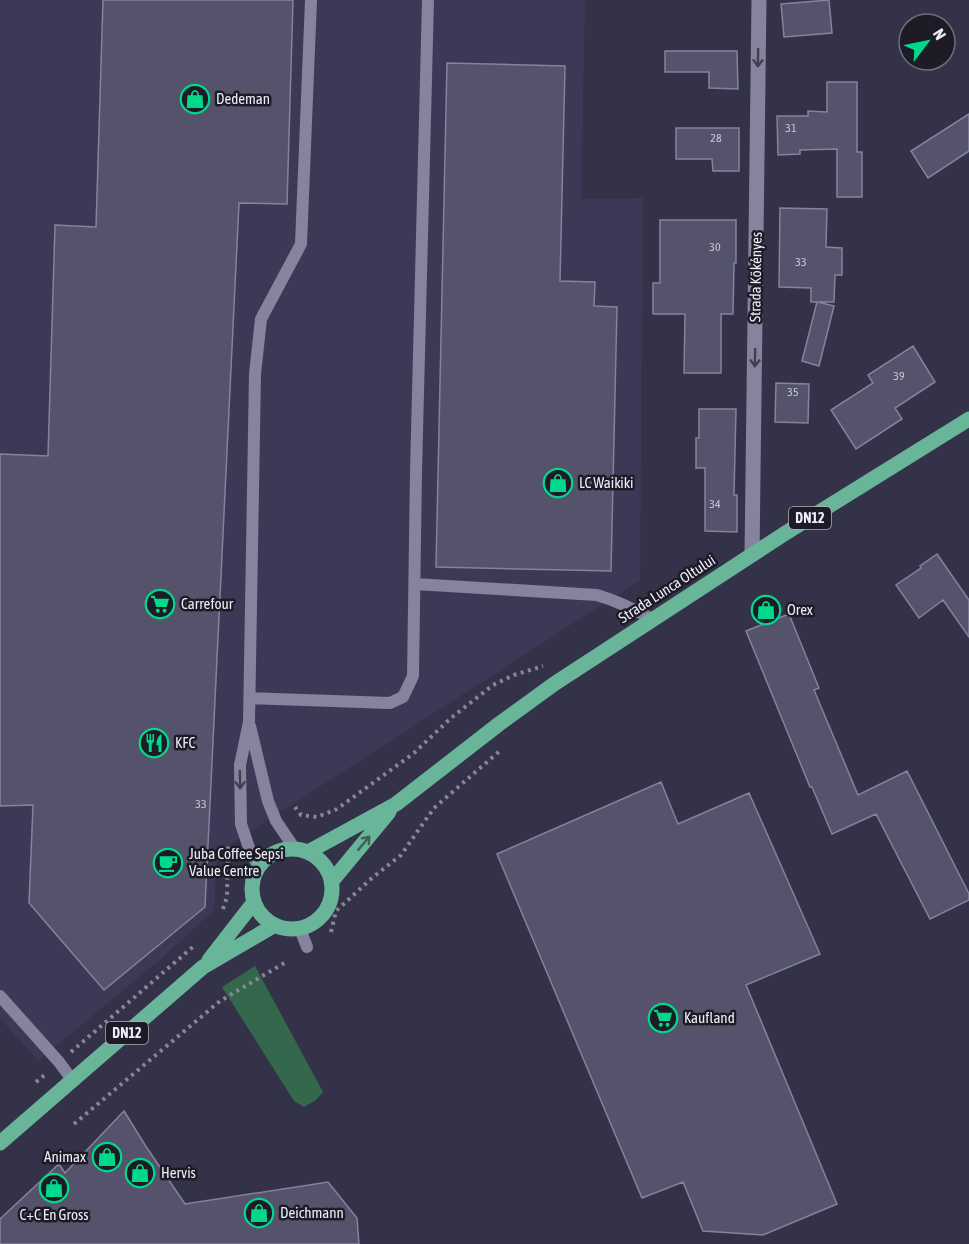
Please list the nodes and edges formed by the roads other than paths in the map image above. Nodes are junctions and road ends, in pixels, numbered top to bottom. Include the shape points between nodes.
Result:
1 (311, 0) edge
2 (428, 0) edge
3 (759, 0) edge
4 (969, 419) edge
5 (752, 555) junction
6 (415, 584) junction
7 (652, 619) junction
8 (250, 698) junction
9 (249, 722) junction
10 (396, 804) junction
11 (302, 851) junction
12 (259, 867) junction
13 (332, 881) junction
14 (254, 902) junction
15 (275, 925) junction
16 (300, 929) junction
17 (307, 947) dead end
18 (203, 967) junction
19 (0, 996) edge
20 (73, 1080) junction
21 (0, 1143) edge

1 - 8 lane via 301,244 261,319 255,374
2 - 6 lane
3 -> 5 street, Strada Kökényes
4 - 5 main road, Strada Lunca Oltului / DN12
5 - 7 main road, Strada Lunca Oltului / DN12
6 - 7 lane via 597,595
6 - 8 lane via 413,676 402,697 390,703
7 - 10 main road, Strada Lunca Oltului / DN12 via 554,684
8 - 9 lane
9 - 11 lane via 276,821
9 -> 12 lane via 240,765 242,824
10 - 11 main road
13 -> 10 main road
11 - 12 main road via 281,850
11 - 13 main road via 319,859
12 - 14 main road via 252,890
13 - 16 main road via 329,906 322,917
14 - 15 main road via 264,918
14 - 18 main road
15 - 16 main road
15 - 18 main road
16 - 17 lane
18 - 20 main road, DN12
19 - 20 lane
20 - 21 main road, DN12

